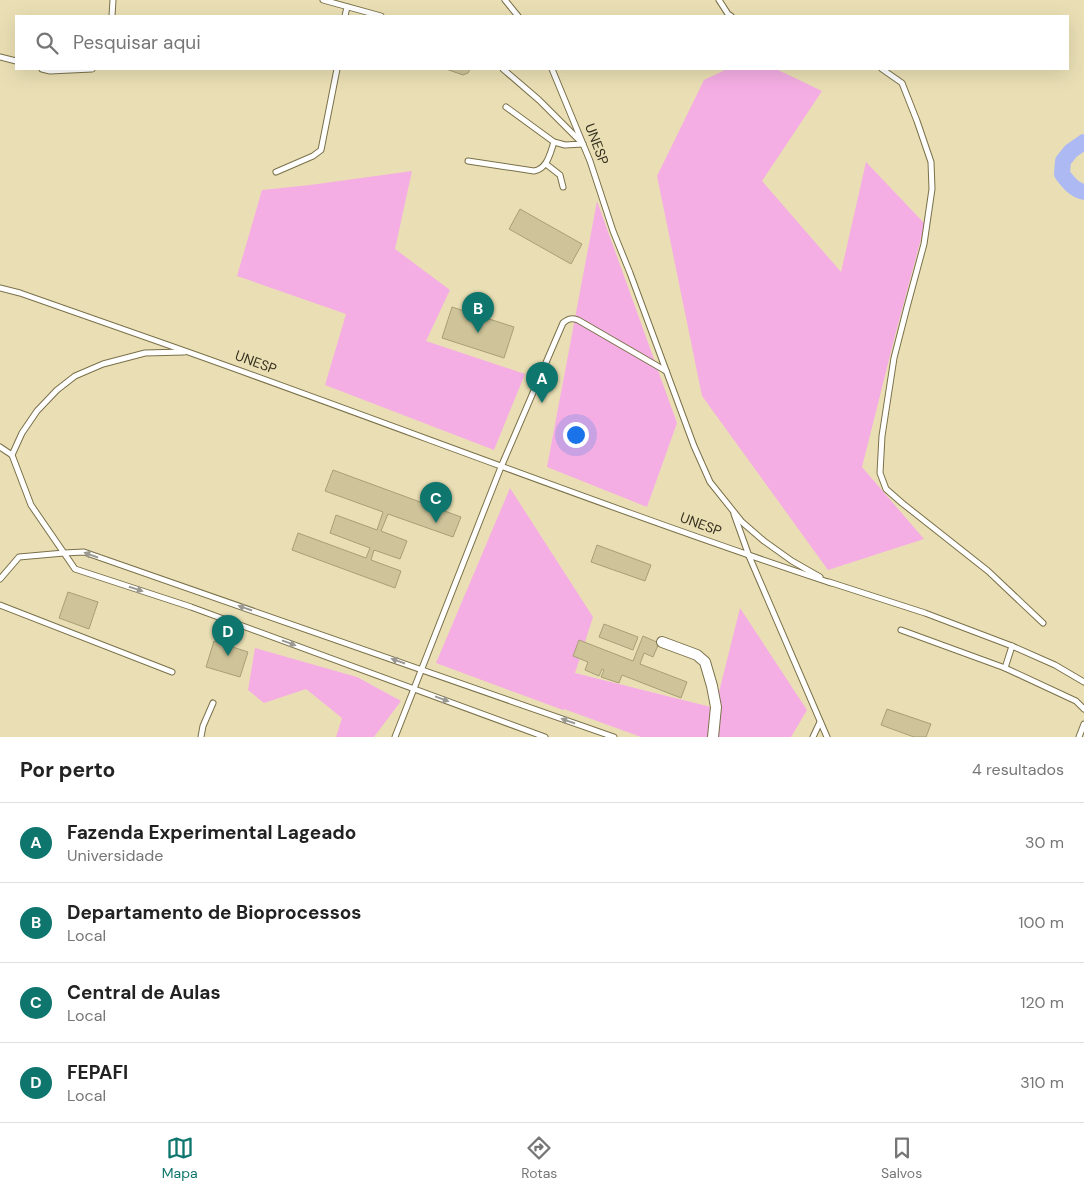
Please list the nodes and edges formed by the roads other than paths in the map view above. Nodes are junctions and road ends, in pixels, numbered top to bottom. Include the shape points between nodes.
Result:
1 (112, 0) edge
2 (323, 0) edge
3 (504, 0) edge
4 (719, 0) edge
5 (347, 7) junction
6 (112, 15) edge
7 (346, 15) edge
8 (377, 15) edge
9 (517, 15) edge
10 (730, 15) edge
11 (0, 57) edge
12 (15, 61) edge
13 (46, 70) edge
14 (71, 70) edge
15 (336, 70) edge
16 (504, 70) edge
17 (552, 70) edge
18 (883, 70) edge
19 (506, 107) dead end
20 (554, 142) junction
21 (583, 144) junction
22 (468, 161) dead end
23 (546, 164) junction
24 (276, 172) dead end
25 (563, 187) dead end
26 (0, 288) edge
27 (189, 352) junction
28 (666, 371) junction
29 (0, 447) edge
30 (12, 456) junction
31 (501, 467) junction
32 (732, 509) junction
33 (64, 553) junction
34 (749, 556) junction
35 (0, 579) edge
36 (831, 583) junction
37 (0, 605) edge
38 (1043, 623) dead end
39 (901, 630) dead end
40 (662, 642) dead end
41 (1012, 646) junction
42 (1005, 668) junction
43 (422, 670) junction
44 (172, 672) dead end
45 (1084, 682) edge
46 (414, 689) junction
47 (212, 703) dead end
48 (1084, 709) edge
49 (820, 722) junction
50 (1084, 724) edge
51 (201, 737) edge
52 (395, 737) edge
53 (545, 737) edge
54 (614, 737) edge
55 (713, 737) edge
56 (813, 737) edge
57 (827, 737) edge
58 (1079, 737) edge

1 - 6 lane
2 - 5 lane
3 - 9 lane
4 - 10 lane
5 - 7 lane
5 - 8 lane
11 - 12 lane
13 - 14 lane
15 - 24 lane via 321,150
16 - 21 lane
17 - 21 lane, UNESP
18 - 38 lane via 902,83 930,162 932,189 924,244 894,358 880,473 886,489 988,571
19 - 20 lane
20 - 21 lane
20 - 23 lane
21 - 28 lane, UNESP
22 - 23 lane via 534,171
23 - 25 lane via 560,175
26 - 27 lane, UNESP
27 - 30 lane via 145,353 103,364 75,376 37,411
27 - 31 lane, UNESP
28 - 31 lane via 578,320 566,320
28 - 32 lane, UNESP via 710,482
29 - 30 lane
30 - 33 lane via 31,505
31 - 34 lane, UNESP
31 - 43 lane
32 - 34 lane, UNESP
32 - 36 lane, UNESP via 764,542
33 - 35 lane via 19,557
43 -> 33 lane via 84,552
33 -> 46 lane via 75,569 192,607
34 - 36 lane, UNESP
34 - 49 lane, UNESP
36 - 41 lane, UNESP via 925,613
37 - 44 lane
39 - 42 lane
40 - 55 street via 697,655 704,662 716,707
41 - 42 lane
41 - 45 lane, UNESP
42 - 48 lane via 1076,701
43 - 46 lane
54 -> 43 lane
46 - 52 lane
46 -> 53 lane
47 - 51 lane
49 - 56 lane
49 - 57 lane, UNESP
50 - 58 lane

